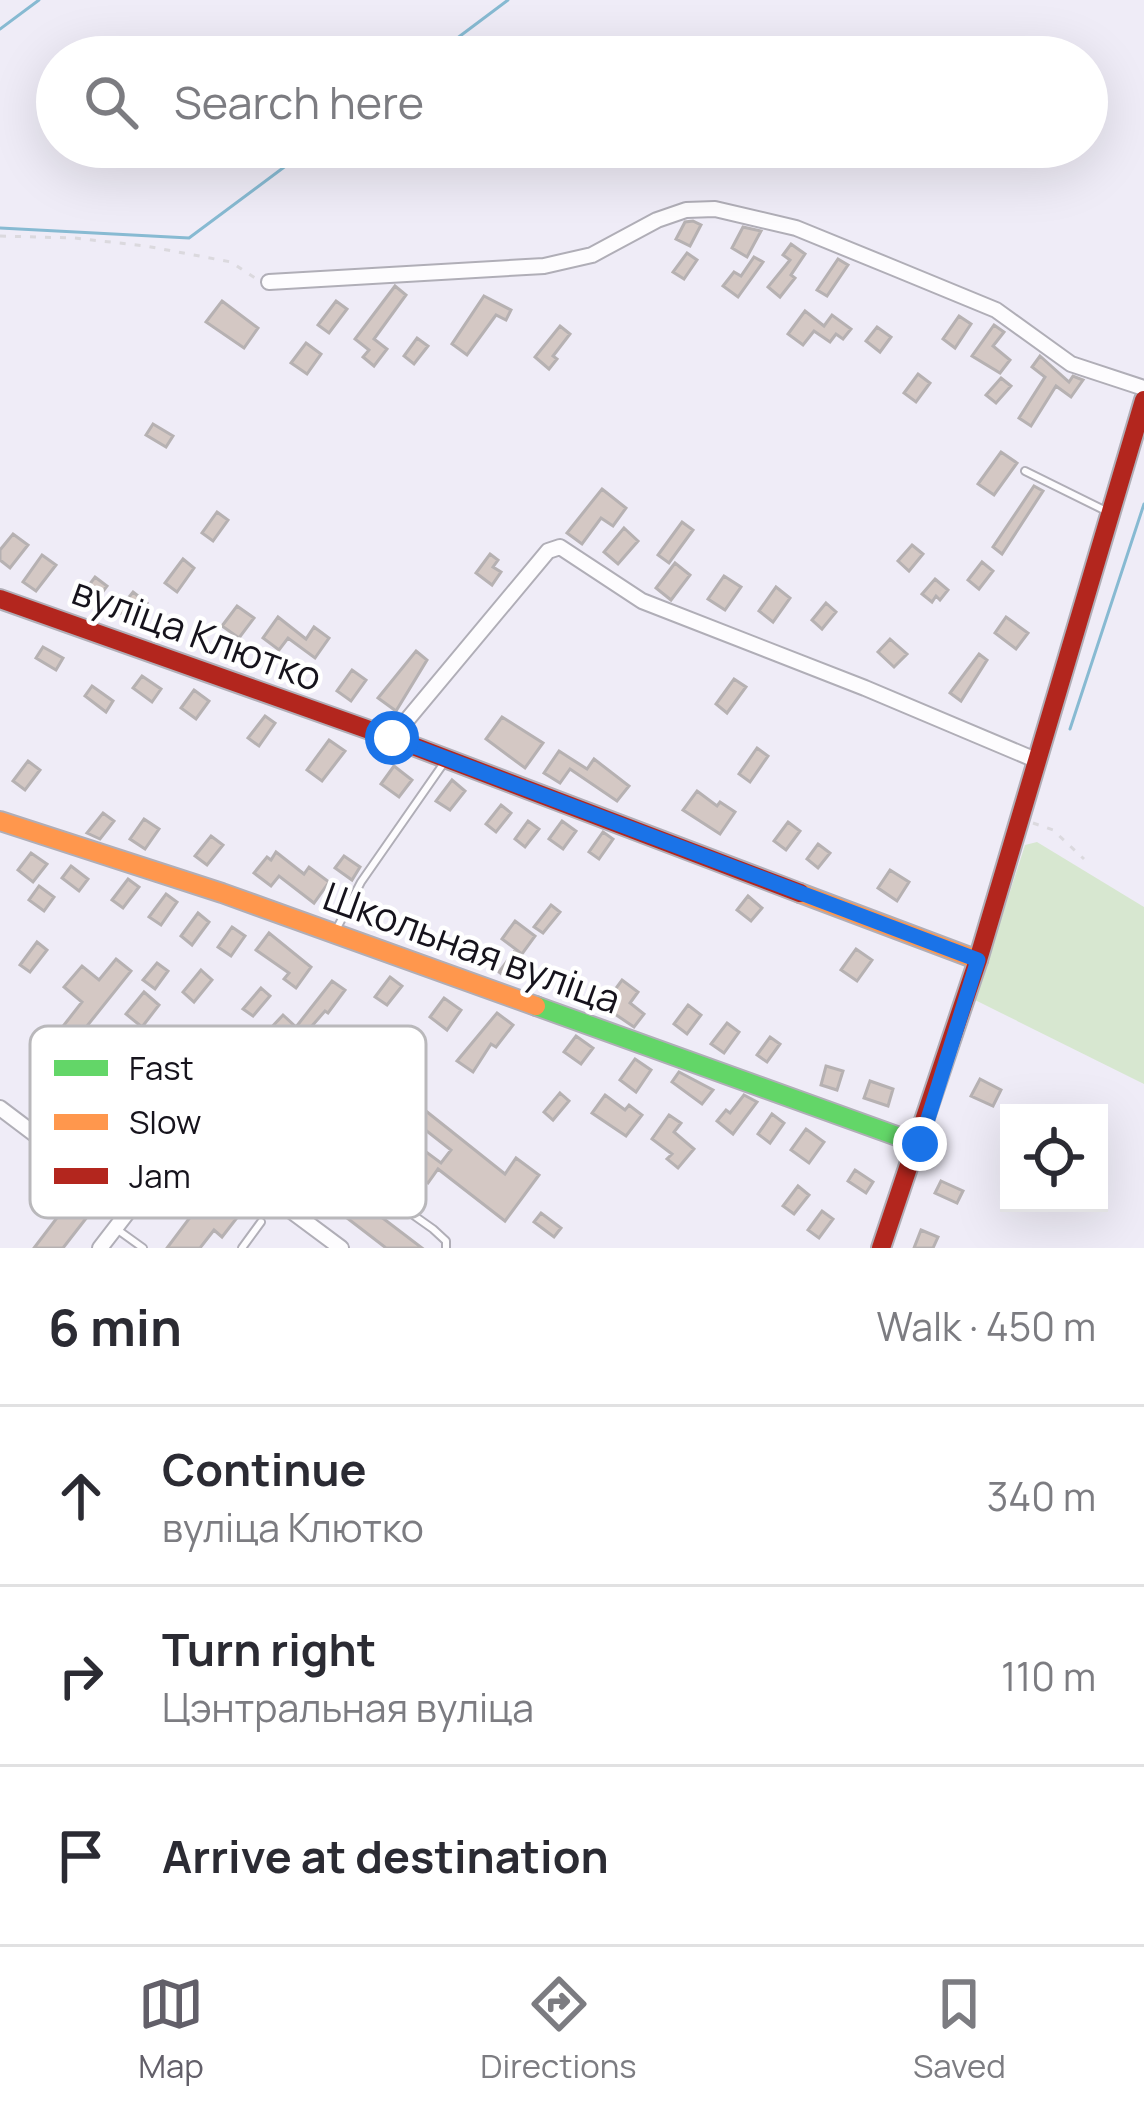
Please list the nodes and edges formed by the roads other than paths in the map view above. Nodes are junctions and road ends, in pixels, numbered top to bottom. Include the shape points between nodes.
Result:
1 (269, 282) road end
2 (1144, 388) edge
3 (1144, 400) edge
4 (1025, 471) dead end
5 (1111, 514) junction
6 (0, 599) edge
7 (392, 738) junction
8 (447, 759) junction
9 (1038, 761) junction
10 (0, 821) edge
11 (334, 933) junction
12 (978, 960) junction
13 (0, 1108) edge
14 (30, 1131) edge
15 (920, 1144) junction
16 (123, 1218) edge
17 (298, 1218) edge
18 (417, 1218) edge
19 (261, 1222) dead end
20 (115, 1228) junction
21 (100, 1248) edge
22 (143, 1248) edge
23 (242, 1248) edge
24 (341, 1248) edge
25 (446, 1248) edge
26 (881, 1248) edge

1 - 2 street via 544,266 592,255 686,210 716,209 796,228 996,310 1071,364
3 - 5 street
4 - 5 lane
5 - 9 street
6 - 7 street, вуліца Клютко
7 - 8 street, вуліца Клютко
7 - 9 street via 548,550 560,547 642,601
8 - 11 lane
8 - 12 street, вуліца Клютко
9 - 12 street
10 - 11 street, Школьная вуліца
11 - 15 street, Школьная вуліца
12 - 15 street
13 - 14 street
15 - 26 street
16 - 20 street
17 - 24 street
18 - 25 lane
19 - 23 lane
20 - 21 street
20 - 22 lane

